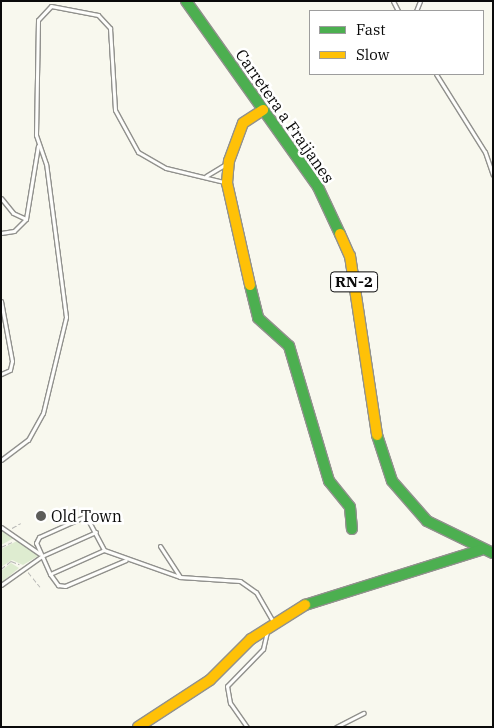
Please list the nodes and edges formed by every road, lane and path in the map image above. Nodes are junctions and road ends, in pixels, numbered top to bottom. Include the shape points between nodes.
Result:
1 (186, 1) edge
2 (437, 75) edge
3 (263, 110) junction
4 (38, 146) junction
5 (229, 161) junction
6 (206, 176) junction
7 (493, 176) edge
8 (227, 182) junction
9 (1, 198) edge
10 (26, 218) junction
11 (1, 233) edge
12 (1, 301) edge
13 (1, 374) edge
14 (1, 460) edge
15 (21, 523) dead end
16 (1, 527) edge
17 (352, 529) dead end
18 (10, 530) junction
19 (96, 532) junction
20 (21, 537) junction
21 (160, 546) dead end
22 (1, 547) edge
23 (104, 550) junction
24 (481, 550) junction
25 (493, 553) edge
26 (42, 556) junction
27 (127, 560) junction
28 (23, 568) junction
29 (1, 569) edge
30 (50, 574) junction
31 (180, 577) junction
32 (1, 585) edge
33 (40, 587) dead end
34 (270, 624) junction
35 (364, 713) dead end
36 (138, 727) edge
37 (247, 727) edge
38 (336, 727) edge

1 - 3 street, Carretera a Fraijanes / RN-2
2 - 7 lane via 485,152
3 - 5 street via 243,123
3 - 24 street, Carretera a Fraijanes / RN-2 via 318,187 350,256 378,442 392,481 427,521
4 - 6 lane via 38,20 51,6 98,15 110,28 115,110 138,152 166,168
4 - 10 lane
4 - 14 lane via 49,182 66,317 43,413 28,440
5 - 6 lane
5 - 8 street
6 - 8 lane
8 - 17 street via 258,318 290,346 329,481 350,507
9 - 10 lane via 13,213
10 - 11 lane via 14,231
12 - 13 lane via 12,360 10,370
15 - 18 path
16 - 18 lane
18 - 20 lane
19 - 23 lane
19 - 26 lane
19 - 26 lane via 89,518 83,516 39,538
20 - 22 path
20 - 26 lane
21 - 31 lane
23 - 27 lane
23 - 30 lane
24 - 25 street, Carretera a Fraijanes / RN-2
24 - 34 street via 322,598
26 - 28 lane
26 - 30 lane
27 - 30 lane via 65,586 58,585
27 - 31 lane
28 - 29 path via 11,561
28 - 32 lane
28 - 33 path
31 - 34 lane via 240,581 256,592
34 - 36 street via 210,680
34 - 37 lane via 263,649 228,686 230,703
35 - 38 lane

